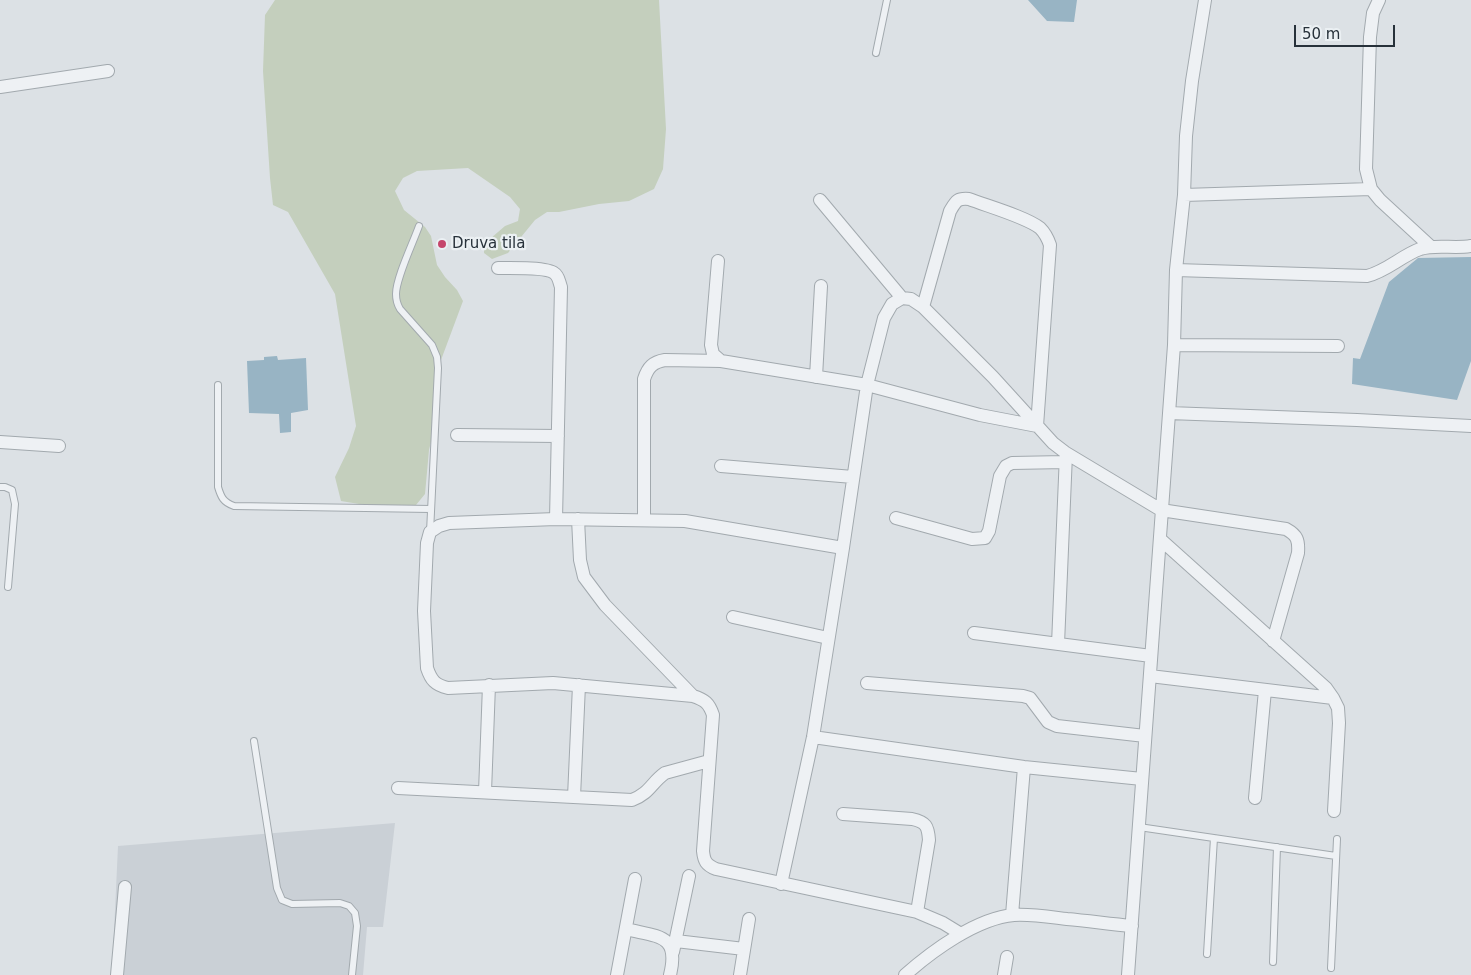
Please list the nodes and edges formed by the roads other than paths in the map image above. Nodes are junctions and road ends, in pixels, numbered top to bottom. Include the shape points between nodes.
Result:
1 (887, 0) edge
2 (1205, 0) edge
3 (1379, 0) edge
4 (876, 53) dead end
5 (108, 71) dead end
6 (0, 88) edge
7 (1371, 189) junction
8 (1184, 195) junction
9 (820, 200) dead end
10 (419, 226) dead end
11 (1471, 246) edge
12 (1431, 247) junction
13 (718, 261) dead end
14 (498, 268) dead end
15 (1176, 270) junction
16 (821, 286) dead end
17 (902, 298) junction
18 (923, 307) junction
19 (1174, 345) junction
20 (1338, 346) dead end
21 (721, 361) junction
22 (816, 377) junction
23 (867, 385) junction
24 (218, 386) dead end
25 (1169, 413) junction
26 (1037, 426) junction
27 (1471, 426) edge
28 (457, 435) dead end
29 (558, 436) junction
30 (0, 442) edge
31 (59, 446) dead end
32 (1066, 458) junction
33 (722, 466) dead end
34 (853, 477) junction
35 (0, 487) edge
36 (431, 509) junction
37 (1161, 510) junction
38 (896, 518) dead end
39 (556, 519) junction
40 (578, 519) junction
41 (644, 519) junction
42 (430, 532) junction
43 (1160, 539) junction
44 (843, 548) junction
45 (8, 587) dead end
46 (733, 618) dead end
47 (974, 633) dead end
48 (828, 638) junction
49 (1273, 641) junction
50 (1058, 644) junction
51 (1152, 656) junction
52 (1150, 676) junction
53 (867, 683) dead end
54 (489, 685) junction
55 (579, 685) junction
56 (1265, 690) junction
57 (693, 696) junction
58 (1333, 698) junction
59 (1146, 736) junction
60 (812, 737) junction
61 (254, 740) dead end
62 (709, 761) junction
63 (1024, 766) junction
64 (1142, 779) junction
65 (398, 788) dead end
66 (485, 792) junction
67 (574, 797) junction
68 (1255, 798) dead end
69 (1334, 811) dead end
70 (843, 814) dead end
71 (1139, 826) junction
72 (1214, 838) junction
73 (1337, 839) dead end
74 (1277, 847) junction
75 (1336, 856) junction
76 (689, 876) dead end
77 (635, 879) dead end
78 (781, 884) junction
79 (126, 887) dead end
80 (917, 912) junction
81 (1012, 915) junction
82 (749, 919) dead end
83 (1132, 926) junction
84 (626, 929) junction
85 (961, 934) junction
86 (674, 947) junction
87 (744, 949) junction
88 (1207, 954) dead end
89 (1007, 957) dead end
90 (1273, 962) dead end
91 (1331, 968) dead end
92 (117, 975) edge
93 (352, 975) edge
94 (617, 975) edge
95 (670, 975) edge
96 (740, 975) edge
97 (905, 975) edge
98 (1004, 975) edge
99 (1128, 975) edge

1 - 4 lane
2 - 8 street via 1186,136
3 - 7 street via 1373,13 1370,46 1366,169
5 - 6 street
7 - 8 street
7 - 12 street
8 - 15 street
9 - 17 street
10 - 36 lane via 398,281 396,303 432,345 437,357
11 - 12 street
12 - 15 street via 1367,276
13 - 21 street via 711,345 713,354
14 - 29 street via 544,269 558,278 561,287
15 - 19 street
16 - 22 street
17 - 18 street via 911,298
17 - 23 street via 892,304 884,318
18 - 26 street
18 - 26 street via 950,211 960,198 970,199 1040,228 1050,245
19 - 20 street
19 - 25 street
21 - 22 street
21 - 41 street via 665,360 651,365 646,372
22 - 23 street
23 - 26 street via 980,415
23 - 34 street
24 - 36 lane via 218,487 225,503 234,506
25 - 27 street
25 - 37 street
26 - 32 street
28 - 29 street
29 - 39 street
30 - 31 street
32 - 37 street
32 - 38 street via 1006,466 1000,476 985,538 972,539
32 - 50 street
33 - 34 street
34 - 44 street
35 - 45 lane via 12,490 15,504
36 - 42 lane
37 - 43 street
37 - 49 street via 1286,529 1295,534 1299,542 1298,553
39 - 40 street
39 - 42 street via 449,524
40 - 41 street
40 - 57 street via 584,577 605,605
41 - 44 street via 685,520
42 - 54 street via 424,611 430,676 437,685 448,688
43 - 49 street
43 - 51 street
44 - 48 street
46 - 48 street
47 - 50 street
48 - 60 street
49 - 58 street
50 - 51 street
51 - 52 street
52 - 56 street
52 - 59 street
53 - 59 street via 1023,696 1030,698 1048,722 1057,726
54 - 55 street
54 - 66 street
55 - 57 street
55 - 67 street
56 - 58 street
56 - 68 street
57 - 62 street via 710,705
58 - 69 street via 1338,708 1339,723
59 - 64 street
60 - 63 street
60 - 78 street
61 - 93 lane via 277,888 282,900 292,904 340,903 355,912 357,926
62 - 67 street via 665,773 643,796 632,800
62 - 78 street via 704,860 716,869
63 - 64 street
63 - 81 street
64 - 71 street
65 - 66 street
66 - 67 street
70 - 80 street via 912,818 926,825 929,840
71 - 72 lane
71 - 83 street
72 - 74 lane
72 - 88 lane
73 - 75 lane
74 - 75 lane
74 - 90 lane
75 - 91 lane
76 - 86 street
77 - 84 street
78 - 80 street
79 - 92 street
80 - 85 street
81 - 83 street
81 - 85 street
82 - 87 street
83 - 99 street
84 - 86 street via 663,938
84 - 94 street
85 - 97 street
86 - 87 street
86 - 95 street
87 - 96 street
89 - 98 street

